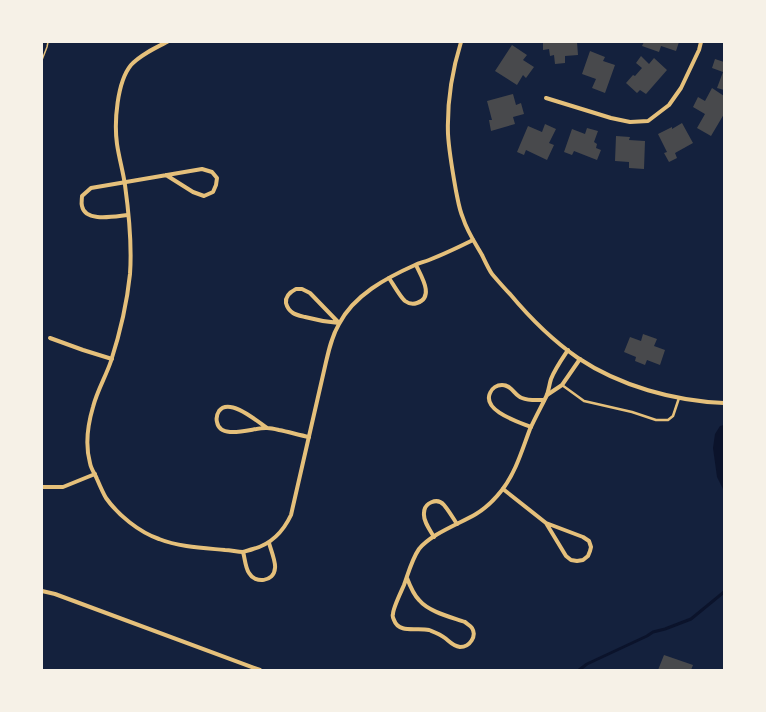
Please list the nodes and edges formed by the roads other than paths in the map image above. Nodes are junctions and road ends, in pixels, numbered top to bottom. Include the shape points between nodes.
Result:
1 (167, 42) edge
2 (461, 42) edge
3 (701, 42) edge
4 (546, 98) dead end
5 (166, 175) junction
6 (125, 183) junction
7 (128, 215) junction
8 (473, 240) junction
9 (416, 265) junction
10 (389, 278) junction
11 (339, 323) junction
12 (50, 338) dead end
13 (568, 350) junction
14 (112, 359) junction
15 (580, 359) junction
16 (562, 385) junction
17 (545, 398) junction
18 (679, 398) junction
19 (724, 403) edge
20 (531, 427) junction
21 (267, 428) junction
22 (309, 437) junction
23 (94, 474) junction
24 (42, 487) edge
25 (503, 489) junction
26 (546, 523) junction
27 (457, 524) junction
28 (434, 537) junction
29 (269, 543) junction
30 (243, 552) junction
31 (407, 578) junction
32 (42, 591) edge
33 (260, 670) edge

1 - 6 street via 146,53 132,65 123,80 116,121 117,142
2 - 8 street via 449,99 448,134 453,178 462,217
3 - 4 street via 682,88 669,105 648,120 630,122 611,118
5 - 5 street via 202,169 212,172 217,178 213,192 204,196
5 - 6 street
6 - 7 street
6 - 7 street via 91,188 82,196 82,206 85,213 98,218
7 - 14 street via 129,280
8 - 9 street
8 - 13 street via 491,272 513,298 550,336
9 - 10 street
9 - 10 street via 427,288 423,300 419,302 410,304 405,301
10 - 11 street via 362,296
11 - 11 street via 310,293 296,289 288,295 286,304 294,314
11 - 22 street via 331,341
12 - 14 street
13 - 15 street
13 - 17 street via 551,378
14 - 23 street via 93,406 88,428 88,448
15 - 16 street
15 - 18 street via 626,383
16 - 17 street
16 - 18 lane via 584,401 656,420 668,420 673,416
17 - 20 street
17 - 20 street via 528,400 503,385 494,387 491,391 489,401 495,410
18 - 19 street
20 - 25 street
21 - 21 street via 231,406 220,409 217,415 218,426 224,431
21 - 22 street
22 - 29 street via 291,515 282,531
23 - 24 street via 63,487
23 - 30 street via 106,498 118,513 146,534 171,543
25 - 26 street
25 - 27 street via 477,514
26 - 26 street via 571,560 583,560 588,556 591,547 589,541
27 - 28 street
27 - 28 street via 444,504 431,502 424,509 423,515
28 - 31 street via 418,550
29 - 30 street
29 - 30 street via 275,567 271,577 263,581 249,575
31 - 31 street via 392,614 396,625 401,628 428,630 446,638 452,645 466,647 474,634 469,625 425,606 414,594
32 - 33 street

